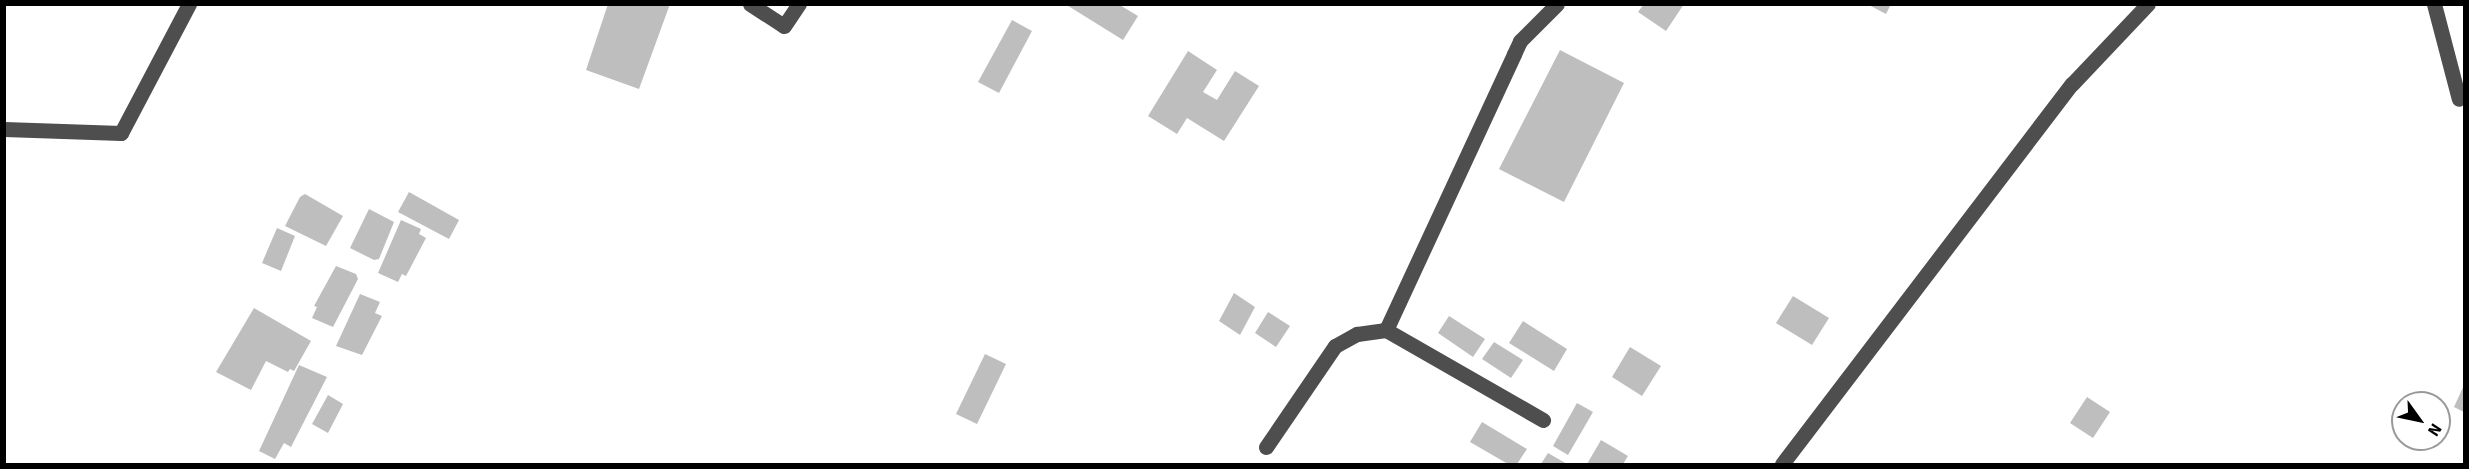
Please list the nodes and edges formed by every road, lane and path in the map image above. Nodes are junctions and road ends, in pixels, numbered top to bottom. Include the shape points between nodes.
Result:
1 (189, 4) edge
2 (750, 4) edge
3 (799, 4) edge
4 (1557, 4) edge
5 (2148, 4) edge
6 (2434, 4) edge
7 (2459, 99) dead end
8 (4, 129) edge
9 (1386, 330) junction
10 (1543, 420) dead end
11 (1266, 447) dead end
12 (1782, 465) edge

1 - 8 street via 122,133
2 - 3 street via 784,26
4 - 9 street via 1520,41
5 - 12 street via 2072,84
6 - 7 street
9 - 10 street
9 - 11 street via 1357,334 1335,346

